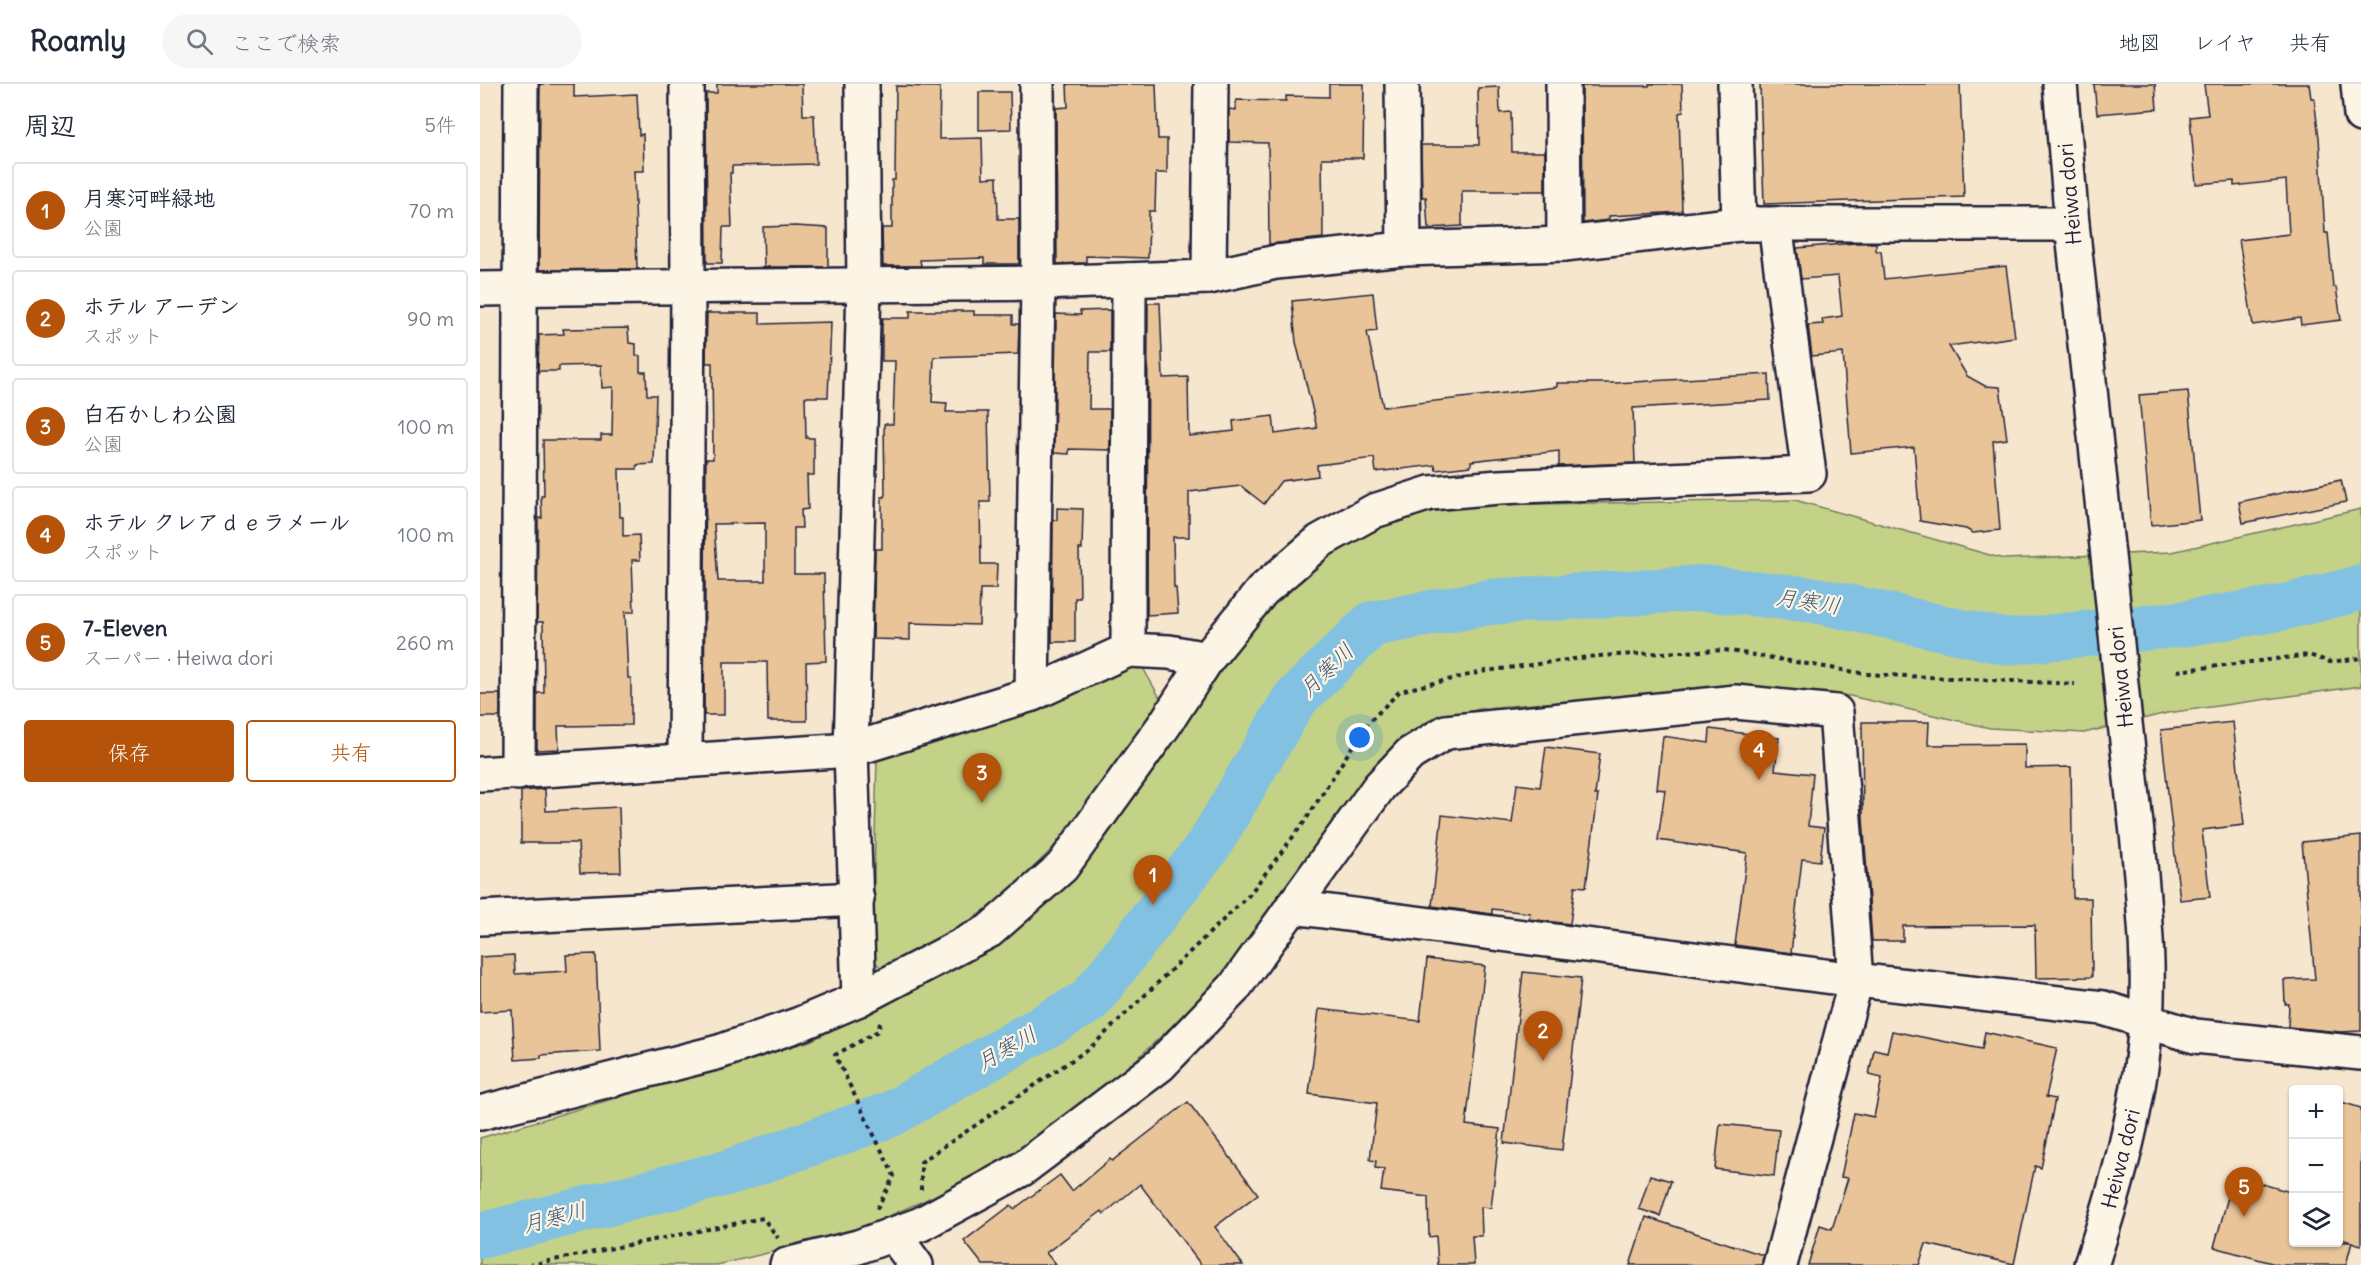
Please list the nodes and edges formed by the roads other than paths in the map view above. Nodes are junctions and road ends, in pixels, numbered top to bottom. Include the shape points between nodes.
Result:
1 (521, 84) edge
2 (687, 84) edge
3 (862, 84) edge
4 (1037, 84) edge
5 (1210, 84) edge
6 (1402, 84) edge
7 (1563, 84) edge
8 (1735, 84) edge
9 (2060, 84) edge
10 (2358, 84) edge
11 (2361, 115) edge
12 (1739, 224) junction
13 (2072, 224) junction
14 (1775, 225) junction
15 (1564, 244) junction
16 (1404, 249) junction
17 (1209, 277) junction
18 (1129, 280) junction
19 (1038, 283) junction
20 (864, 286) junction
21 (688, 287) junction
22 (522, 289) junction
23 (480, 290) edge
24 (1128, 650) junction
25 (1207, 659) junction
26 (1032, 694) junction
27 (851, 750) junction
28 (685, 759) junction
29 (518, 773) junction
30 (480, 774) edge
31 (857, 899) junction
32 (1292, 907) junction
33 (480, 918) edge
34 (1856, 980) junction
35 (858, 999) junction
36 (2146, 1022) junction
37 (2361, 1053) edge
38 (480, 1113) edge
39 (907, 1229) junction
40 (792, 1264) edge
41 (916, 1265) edge
42 (1780, 1265) edge
43 (2091, 1265) edge

1 - 22 street
2 - 21 street
3 - 20 street
4 - 19 street
5 - 17 street
6 - 16 street
7 - 15 street
8 - 12 street
9 - 13 street, Heiwa dori
10 - 11 street
12 - 14 street
12 - 15 street
13 - 14 street
13 - 36 street, Heiwa dori, bridge via 2145,915
14 - 25 street via 1809,474 1430,493 1374,512 1320,541 1262,591
15 - 16 street
16 - 17 street via 1276,262
17 - 18 street
18 - 19 street
18 - 24 street
19 - 20 street
19 - 26 street
20 - 21 street
20 - 27 street
21 - 22 street
21 - 28 street
22 - 23 street
22 - 29 street
24 - 25 street
24 - 26 street
25 - 35 street via 1062,867 989,931
26 - 27 street
27 - 28 street
27 - 31 street
28 - 29 street
29 - 30 street
31 - 33 street
31 - 35 street
32 - 34 street
32 - 34 street via 1378,787 1410,754 1446,732 1737,702 1836,712
32 - 39 street via 1234,988 1160,1065 1022,1169
34 - 36 street via 2103,1008
34 - 42 street
35 - 38 street via 719,1052
36 - 37 street via 2195,1036
36 - 43 street, Heiwa dori via 2141,1070 2117,1188
39 - 40 street
39 - 41 street

